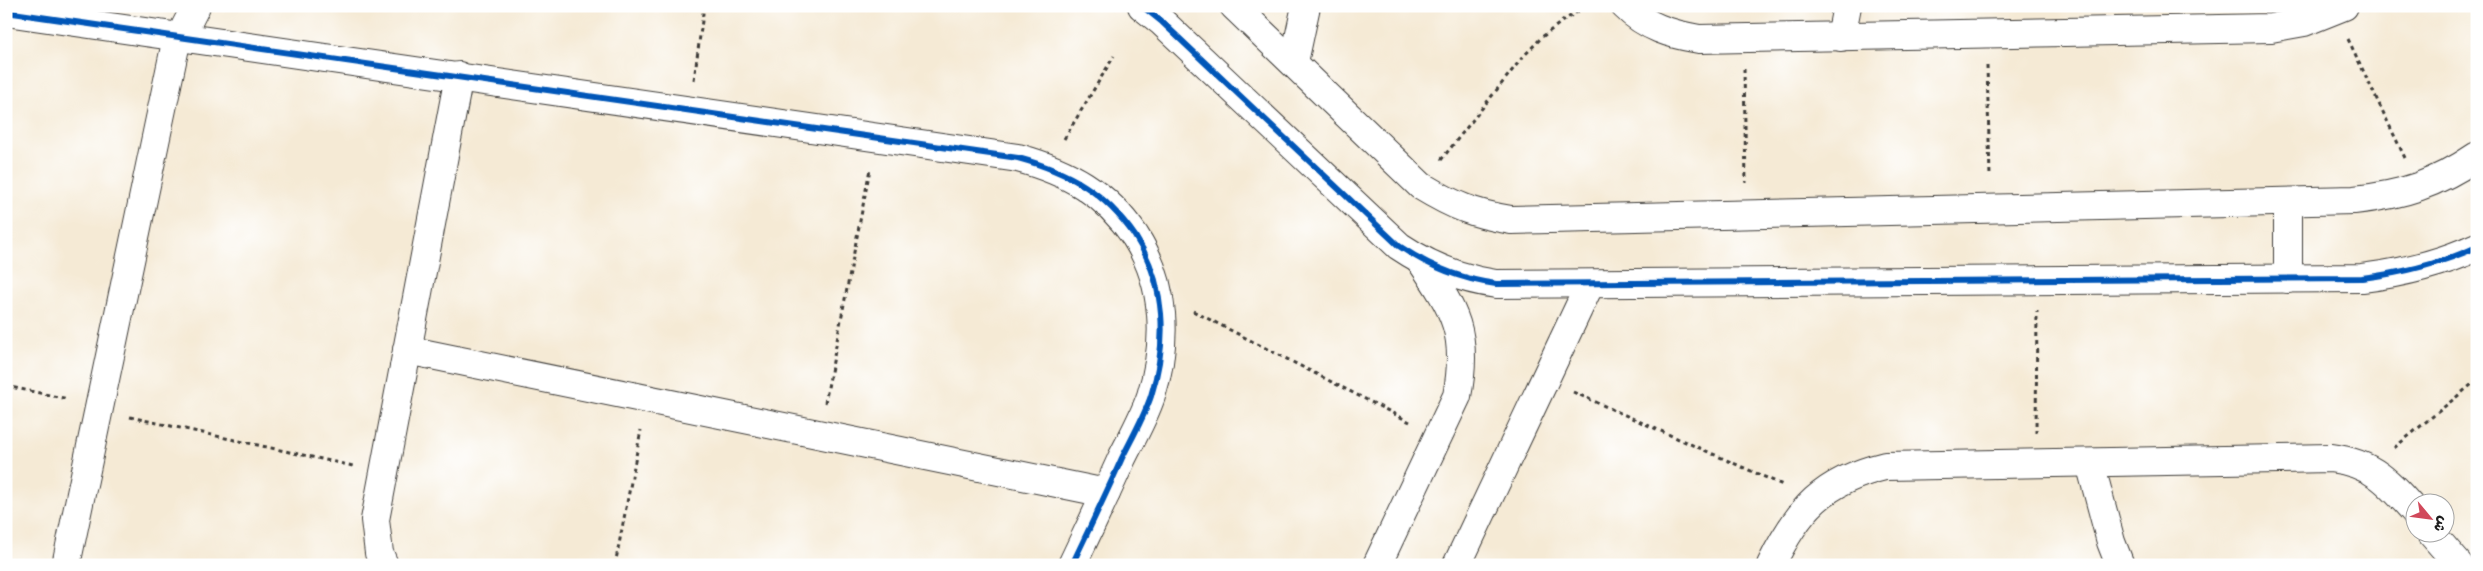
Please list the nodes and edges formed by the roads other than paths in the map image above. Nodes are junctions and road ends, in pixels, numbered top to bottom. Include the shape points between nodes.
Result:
1 (196, 6) edge
2 (1142, 6) edge
3 (1306, 6) edge
4 (1625, 6) edge
5 (1847, 6) edge
6 (2340, 9) edge
7 (1246, 11) edge
8 (6, 12) edge
9 (180, 36) junction
10 (1841, 36) junction
11 (1294, 62) junction
12 (459, 76) junction
13 (2477, 156) edge
14 (2288, 203) junction
15 (2477, 247) edge
16 (1421, 261) junction
17 (2288, 279) junction
18 (1590, 284) junction
19 (407, 350) junction
20 (2090, 463) junction
21 (1106, 493) junction
22 (2406, 502) edge
23 (2440, 544) edge
24 (66, 565) edge
25 (384, 565) edge
26 (1072, 565) edge
27 (1377, 565) edge
28 (1458, 565) edge
29 (1771, 565) edge
30 (2120, 565) edge
31 (2458, 565) edge

1 - 9 street
2 - 16 street via 1379,229
3 - 11 street
4 - 10 street via 1637,18 1667,33 1699,40
5 - 10 street
6 - 10 street via 2304,22 2272,28
7 - 11 street
8 - 9 street
9 - 12 street
9 - 24 street via 175,47
11 - 14 street via 1421,186 1449,203 1479,215 1511,220
12 - 19 street
12 - 21 street via 1018,158 1048,166 1088,186 1121,215 1145,252 1160,294 1163,346 1151,397
13 - 14 street via 2419,188 2379,198
14 - 17 street
15 - 17 street via 2434,264 2394,274
16 - 18 street via 1470,280 1496,284
16 - 27 street via 1447,298 1457,322 1462,346 1462,371 1456,396
17 - 18 street
18 - 28 street
19 - 21 street
19 - 25 street via 375,520 379,554
20 - 22 street via 2331,458 2369,469 2389,482
20 - 29 street via 1885,466 1848,478 1815,500 1790,528
20 - 30 street
21 - 26 street
23 - 31 street

